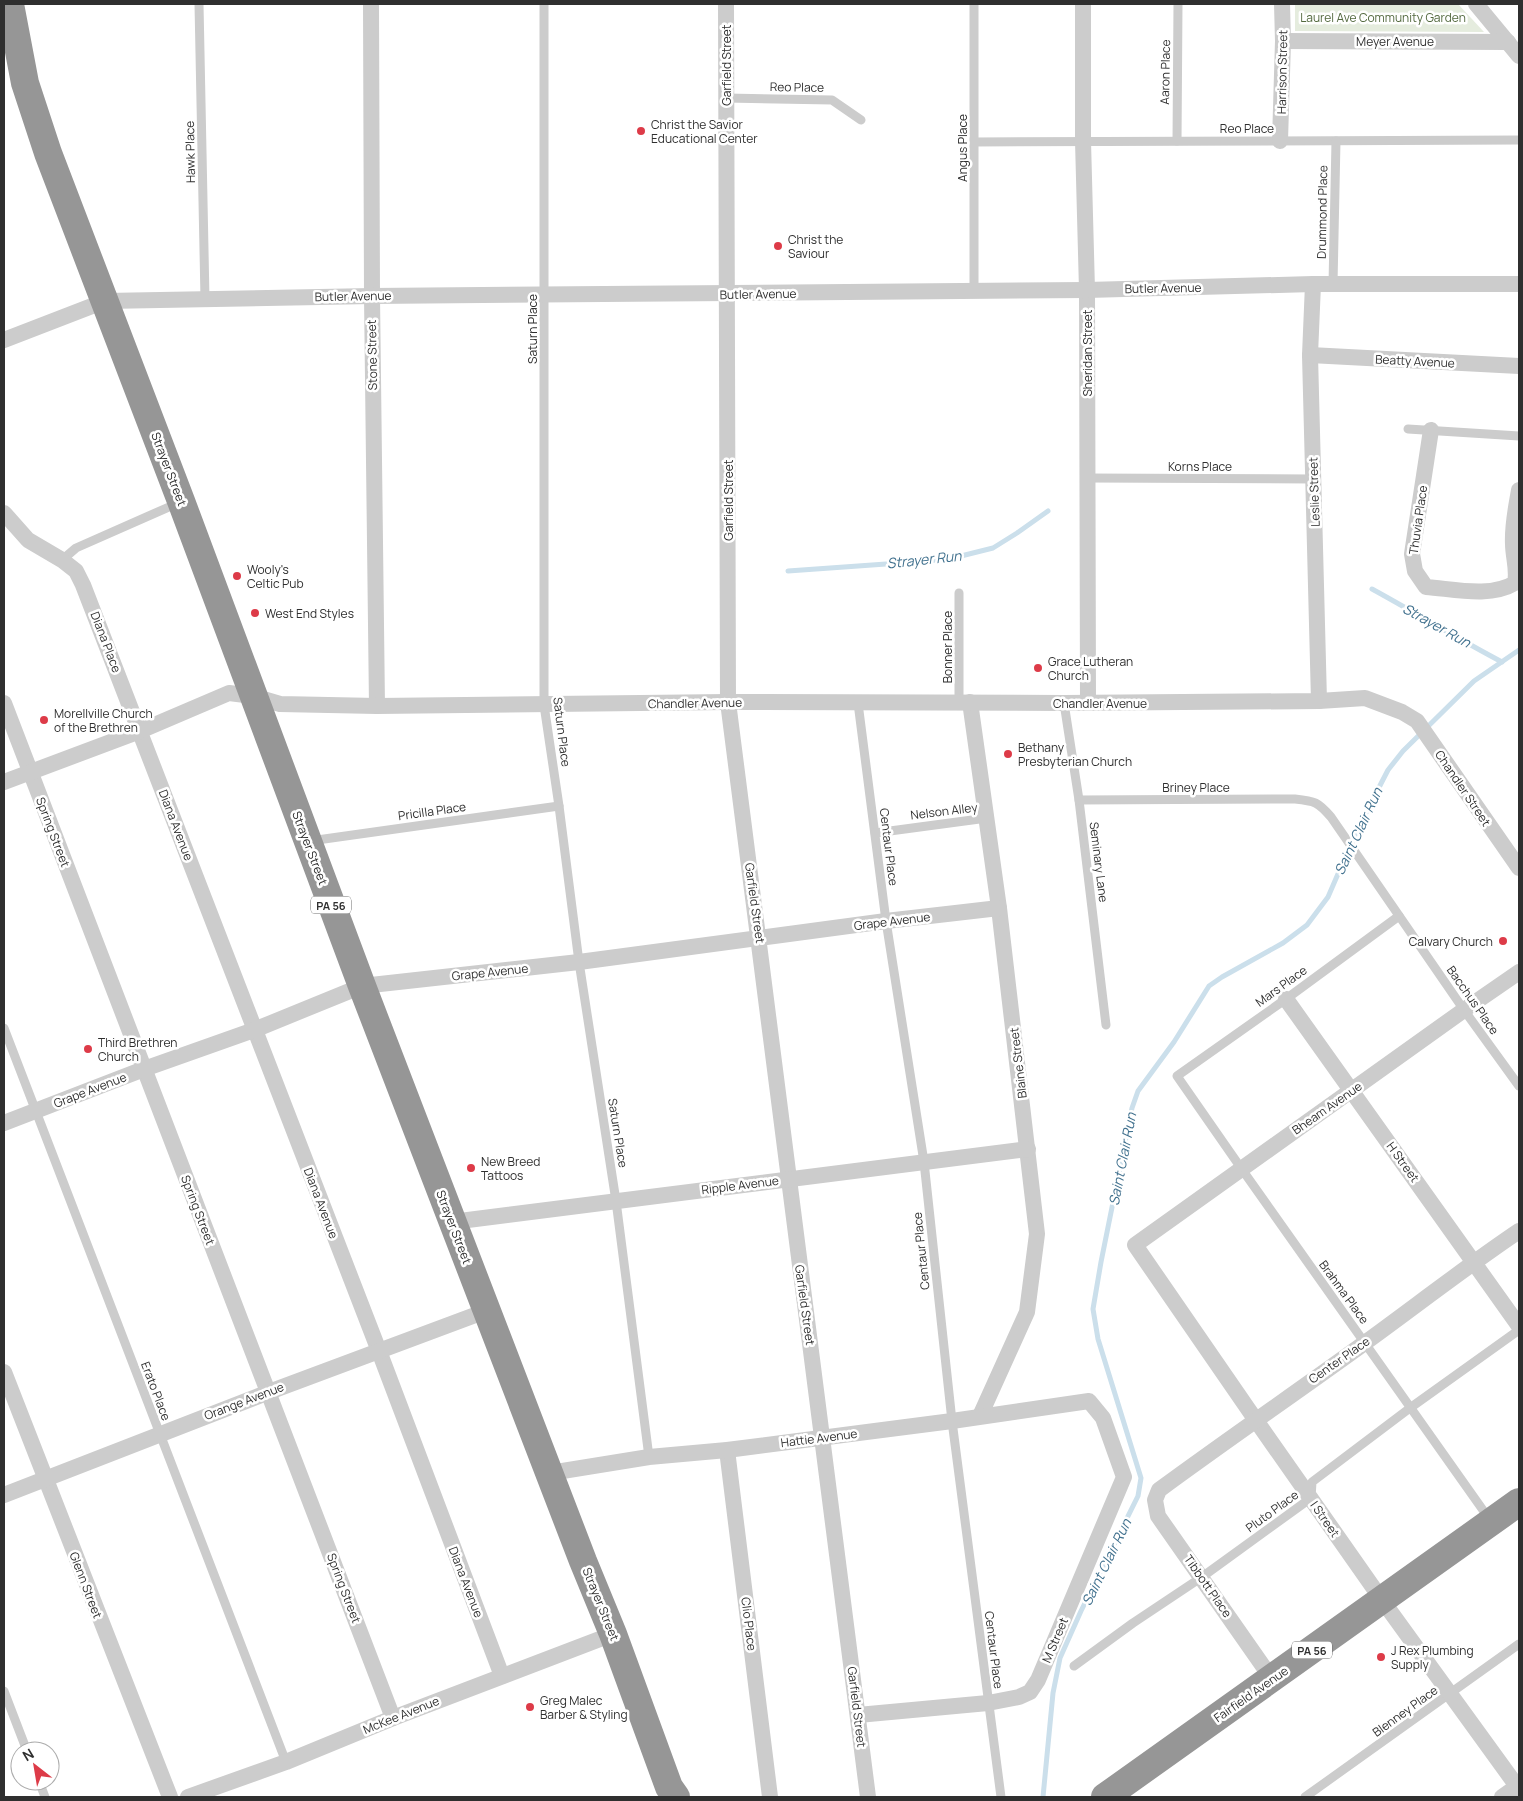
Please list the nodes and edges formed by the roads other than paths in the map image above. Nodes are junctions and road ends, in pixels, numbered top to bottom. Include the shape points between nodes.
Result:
1 (10, 4) edge
2 (199, 4) edge
3 (371, 4) edge
4 (544, 4) edge
5 (726, 4) edge
6 (974, 4) edge
7 (1083, 4) edge
8 (1178, 4) edge
9 (1282, 4) edge
10 (1476, 4) edge
11 (1283, 41) junction
12 (1508, 42) junction
13 (1519, 56) edge
14 (726, 98) junction
15 (861, 120) dead end
16 (1519, 140) edge
17 (1083, 141) junction
18 (1177, 141) junction
19 (1280, 141) junction
20 (1336, 141) junction
21 (975, 142) junction
22 (1313, 284) junction
23 (1332, 284) junction
24 (1519, 284) edge
25 (1087, 290) junction
26 (974, 291) junction
27 (727, 294) junction
28 (372, 296) junction
29 (545, 296) junction
30 (205, 299) junction
31 (105, 301) junction
32 (4, 340) edge
33 (1310, 355) junction
34 (1519, 366) edge
35 (1408, 429) dead end
36 (1431, 430) junction
37 (1519, 436) edge
38 (1087, 478) junction
39 (1313, 478) junction
40 (1519, 490) edge
41 (182, 502) junction
42 (4, 513) edge
43 (62, 560) junction
44 (960, 593) dead end
45 (253, 696) junction
46 (1319, 700) junction
47 (728, 702) junction
48 (965, 702) junction
49 (4, 703) edge
50 (858, 703) junction
51 (1088, 703) junction
52 (1064, 704) junction
53 (544, 705) junction
54 (377, 706) junction
55 (1402, 712) joint
56 (140, 731) junction
57 (30, 772) junction
58 (4, 782) edge
59 (1079, 800) junction
60 (1314, 800) joint
61 (559, 806) junction
62 (987, 818) junction
63 (875, 832) junction
64 (308, 842) junction
65 (1519, 868) edge
66 (999, 908) junction
67 (1399, 916) junction
68 (886, 921) junction
69 (760, 938) junction
70 (579, 962) junction
71 (1519, 972) edge
72 (362, 986) junction
73 (1286, 999) junction
74 (1464, 1010) junction
75 (1106, 1025) dead end
76 (4, 1028) edge
77 (254, 1030) junction
78 (144, 1069) junction
79 (1177, 1076) joint
80 (1519, 1086) edge
81 (1352, 1090) junction
82 (36, 1111) junction
83 (4, 1123) edge
84 (1028, 1149) junction
85 (924, 1162) junction
86 (1241, 1168) junction
87 (788, 1179) junction
88 (616, 1201) junction
89 (452, 1222) junction
90 (1519, 1231) edge
91 (1135, 1245) joint
92 (1474, 1262) junction
93 (486, 1311) junction
94 (1519, 1326) edge
95 (1519, 1330) edge
96 (1365, 1342) junction
97 (379, 1352) junction
98 (4, 1372) edge
99 (269, 1392) junction
100 (1089, 1401) joint
101 (1410, 1408) junction
102 (980, 1416) junction
103 (1255, 1419) junction
104 (952, 1421) junction
105 (158, 1434) junction
106 (823, 1437) junction
107 (727, 1450) junction
108 (649, 1457) junction
109 (550, 1473) junction
110 (45, 1479) junction
111 (1159, 1490) joint
112 (4, 1495) edge
113 (1311, 1498) junction
114 (1519, 1502) edge
115 (1492, 1522) junction
116 (1202, 1577) junction
117 (1382, 1600) junction
118 (613, 1634) junction
119 (1519, 1644) edge
120 (1074, 1666) dead end
121 (502, 1676) junction
122 (1272, 1679) junction
123 (4, 1691) edge
124 (1451, 1693) junction
125 (988, 1703) junction
126 (858, 1715) junction
127 (394, 1718) junction
128 (23, 1741) edge
129 (286, 1762) junction
130 (1519, 1787) edge
131 (203, 1795) edge
132 (170, 1797) edge
133 (676, 1797) edge
134 (770, 1797) edge
135 (868, 1797) edge
136 (1001, 1797) edge
137 (1105, 1797) edge
138 (1305, 1797) edge
139 (1502, 1797) edge

1 - 31 highway, Strayer Street / PA 56 via 13,38 25,83 48,153
2 - 30 lane, Hawk Place
3 - 28 street, Stone Street
4 - 29 lane, Saturn Place
5 - 14 street, Garfield Street
6 - 21 lane, Angus Place
7 - 17 street, Sheridan Street
8 - 18 lane, Aaron Place
9 - 11 street, Harrison Street
10 - 12 street
11 - 12 street, Meyer Avenue
11 - 19 street, Harrison Street
12 - 13 street
14 - 15 lane, Reo Place via 832,100
14 - 27 street, Garfield Street
16 - 20 lane, Reo Place
17 - 18 lane, Reo Place
17 - 21 lane, Reo Place
17 - 25 street, Sheridan Street
18 - 19 lane, Reo Place
19 - 20 lane, Reo Place
20 - 23 lane, Drummond Place
21 - 26 lane, Angus Place
22 - 23 street, Butler Avenue
22 - 25 street, Butler Avenue
22 - 33 street, Leslie Street
23 - 24 street, Butler Avenue
25 - 26 street, Butler Avenue
25 - 38 street, Sheridan Street
26 - 27 street, Butler Avenue
27 - 29 street, Butler Avenue
27 - 47 street, Garfield Street
28 - 29 street, Butler Avenue
28 - 30 street, Butler Avenue
28 - 54 street, Stone Street
29 - 53 lane, Saturn Place
30 - 31 street, Butler Avenue
31 - 32 street, Butler Avenue
31 - 41 highway, Strayer Street / PA 56
33 - 34 street, Beatty Avenue
33 - 39 street, Leslie Street
35 - 36 lane
36 - 37 lane
36 - 40 street, Thuvia Place via 1412,554 1415,571 1426,587 1488,591 1514,583 1513,537
38 - 39 lane, Korns Place
38 - 51 street, Sheridan Street
39 - 46 street, Leslie Street
41 - 43 lane via 76,548
41 - 45 highway, Strayer Street / PA 56
42 - 43 street via 28,540
43 - 56 street, Diana Place via 76,571 84,585
44 - 48 lane, Bonner Place
45 - 54 street, Chandler Avenue via 280,704
45 - 56 street, Chandler Avenue via 229,693
45 - 64 highway, Strayer Street / PA 56
46 - 51 street, Chandler Avenue
46 - 55 street, Chandler Avenue via 1365,698
47 - 50 street, Chandler Avenue
47 - 53 street, Chandler Avenue
47 - 69 street, Garfield Street
48 - 50 street, Chandler Avenue
48 - 52 street, Chandler Avenue
48 - 62 street, Blaine Street
49 - 57 street, Spring Street
50 - 63 lane, Centaur Place
51 - 52 street, Chandler Avenue
52 - 59 lane, Seminary Lane
53 - 54 street, Chandler Avenue
53 - 61 lane, Saturn Place
55 - 65 street, Chandler Street via 1417,721
56 - 57 street, Chandler Avenue
56 - 77 street, Diana Avenue
57 - 58 street, Chandler Avenue
57 - 78 street, Spring Street
59 - 60 lane, Briney Place
59 - 75 lane, Seminary Lane
60 - 67 lane, Bacchus Place via 1321,805
61 - 64 lane, Pricilla Place
61 - 70 lane, Saturn Place
62 - 63 lane, Nelson Alley
62 - 66 street, Blaine Street
63 - 68 lane, Centaur Place
64 - 72 highway, Strayer Street / PA 56
66 - 68 street, Grape Avenue
66 - 84 street, Blaine Street
67 - 73 lane, Mars Place
67 - 74 lane, Bacchus Place
68 - 69 street, Grape Avenue
68 - 85 lane, Centaur Place
69 - 70 street, Grape Avenue
69 - 87 street, Garfield Street
70 - 72 street, Grape Avenue
70 - 88 lane, Saturn Place
71 - 74 street, Bheam Avenue
72 - 77 street, Grape Avenue
72 - 89 highway, Strayer Street / PA 56
73 - 79 lane, Mars Place
73 - 81 street, H Street
74 - 80 lane, Bacchus Place
74 - 81 street, Bheam Avenue
76 - 82 lane, Erato Place
77 - 78 street, Grape Avenue
77 - 97 street, Diana Avenue
78 - 82 street, Grape Avenue
78 - 99 street, Spring Street
79 - 86 lane, Brahma Place
81 - 86 street, Bheam Avenue
81 - 92 street, H Street
82 - 83 street, Grape Avenue
82 - 105 lane, Erato Place
84 - 85 street, Ripple Avenue
84 - 102 street, Blaine Street via 1037,1234 1027,1312
85 - 87 street, Ripple Avenue
85 - 104 lane, Centaur Place
86 - 91 street, Bheam Avenue
86 - 96 lane, Brahma Place
87 - 88 street, Ripple Avenue
87 - 106 street, Garfield Street
88 - 89 street, Ripple Avenue
88 - 108 lane, Saturn Place
89 - 93 highway, Strayer Street / PA 56
90 - 92 street, Center Place
91 - 103 street, I Street
92 - 94 street, H Street
92 - 96 street, Center Place
93 - 97 street, Orange Avenue
93 - 109 highway, Strayer Street / PA 56
95 - 101 lane, Pluto Place
96 - 101 lane, Brahma Place
96 - 103 street, Center Place
97 - 99 street, Orange Avenue
97 - 121 street, Diana Avenue
98 - 110 street, Glenn Street
99 - 105 street, Orange Avenue
99 - 127 street, Spring Street
100 - 102 street, Hattie Avenue
100 - 125 street, M Street via 1103,1418 1124,1477 1038,1680 1030,1692
101 - 113 lane, Pluto Place via 1312,1482
101 - 115 lane, Brahma Place
102 - 104 street, Hattie Avenue
103 - 111 street, Center Place
103 - 113 street, I Street
104 - 106 street, Hattie Avenue
104 - 125 lane, Centaur Place
105 - 110 street, Orange Avenue
105 - 129 lane, Erato Place
106 - 107 street, Hattie Avenue
106 - 126 street, Garfield Street
107 - 108 street, Hattie Avenue
107 - 134 street, Clio Place
108 - 109 street, Hattie Avenue
109 - 118 highway, Strayer Street / PA 56
110 - 112 street, Orange Avenue
110 - 132 street, Glenn Street
111 - 116 street, Tibbott Place via 1155,1500 1158,1516
113 - 116 lane, Pluto Place
113 - 117 street, I Street
114 - 115 highway, Fairfield Avenue / PA 56
115 - 117 highway, Fairfield Avenue / PA 56
116 - 120 lane, Pluto Place
116 - 122 street, Tibbott Place
117 - 122 highway, Fairfield Avenue / PA 56
117 - 124 street, I Street
118 - 121 street, McKee Avenue
118 - 133 highway, Strayer Street / PA 56 via 669,1787
119 - 124 lane, Blenney Place
121 - 127 street, McKee Avenue
122 - 137 highway, Fairfield Avenue / PA 56
123 - 128 lane
124 - 130 street, I Street
124 - 138 lane, Blenney Place
125 - 126 street, M Street
125 - 136 lane, Centaur Place
126 - 135 street, Garfield Street
127 - 129 street, McKee Avenue
129 - 131 street, McKee Avenue
130 - 139 street

